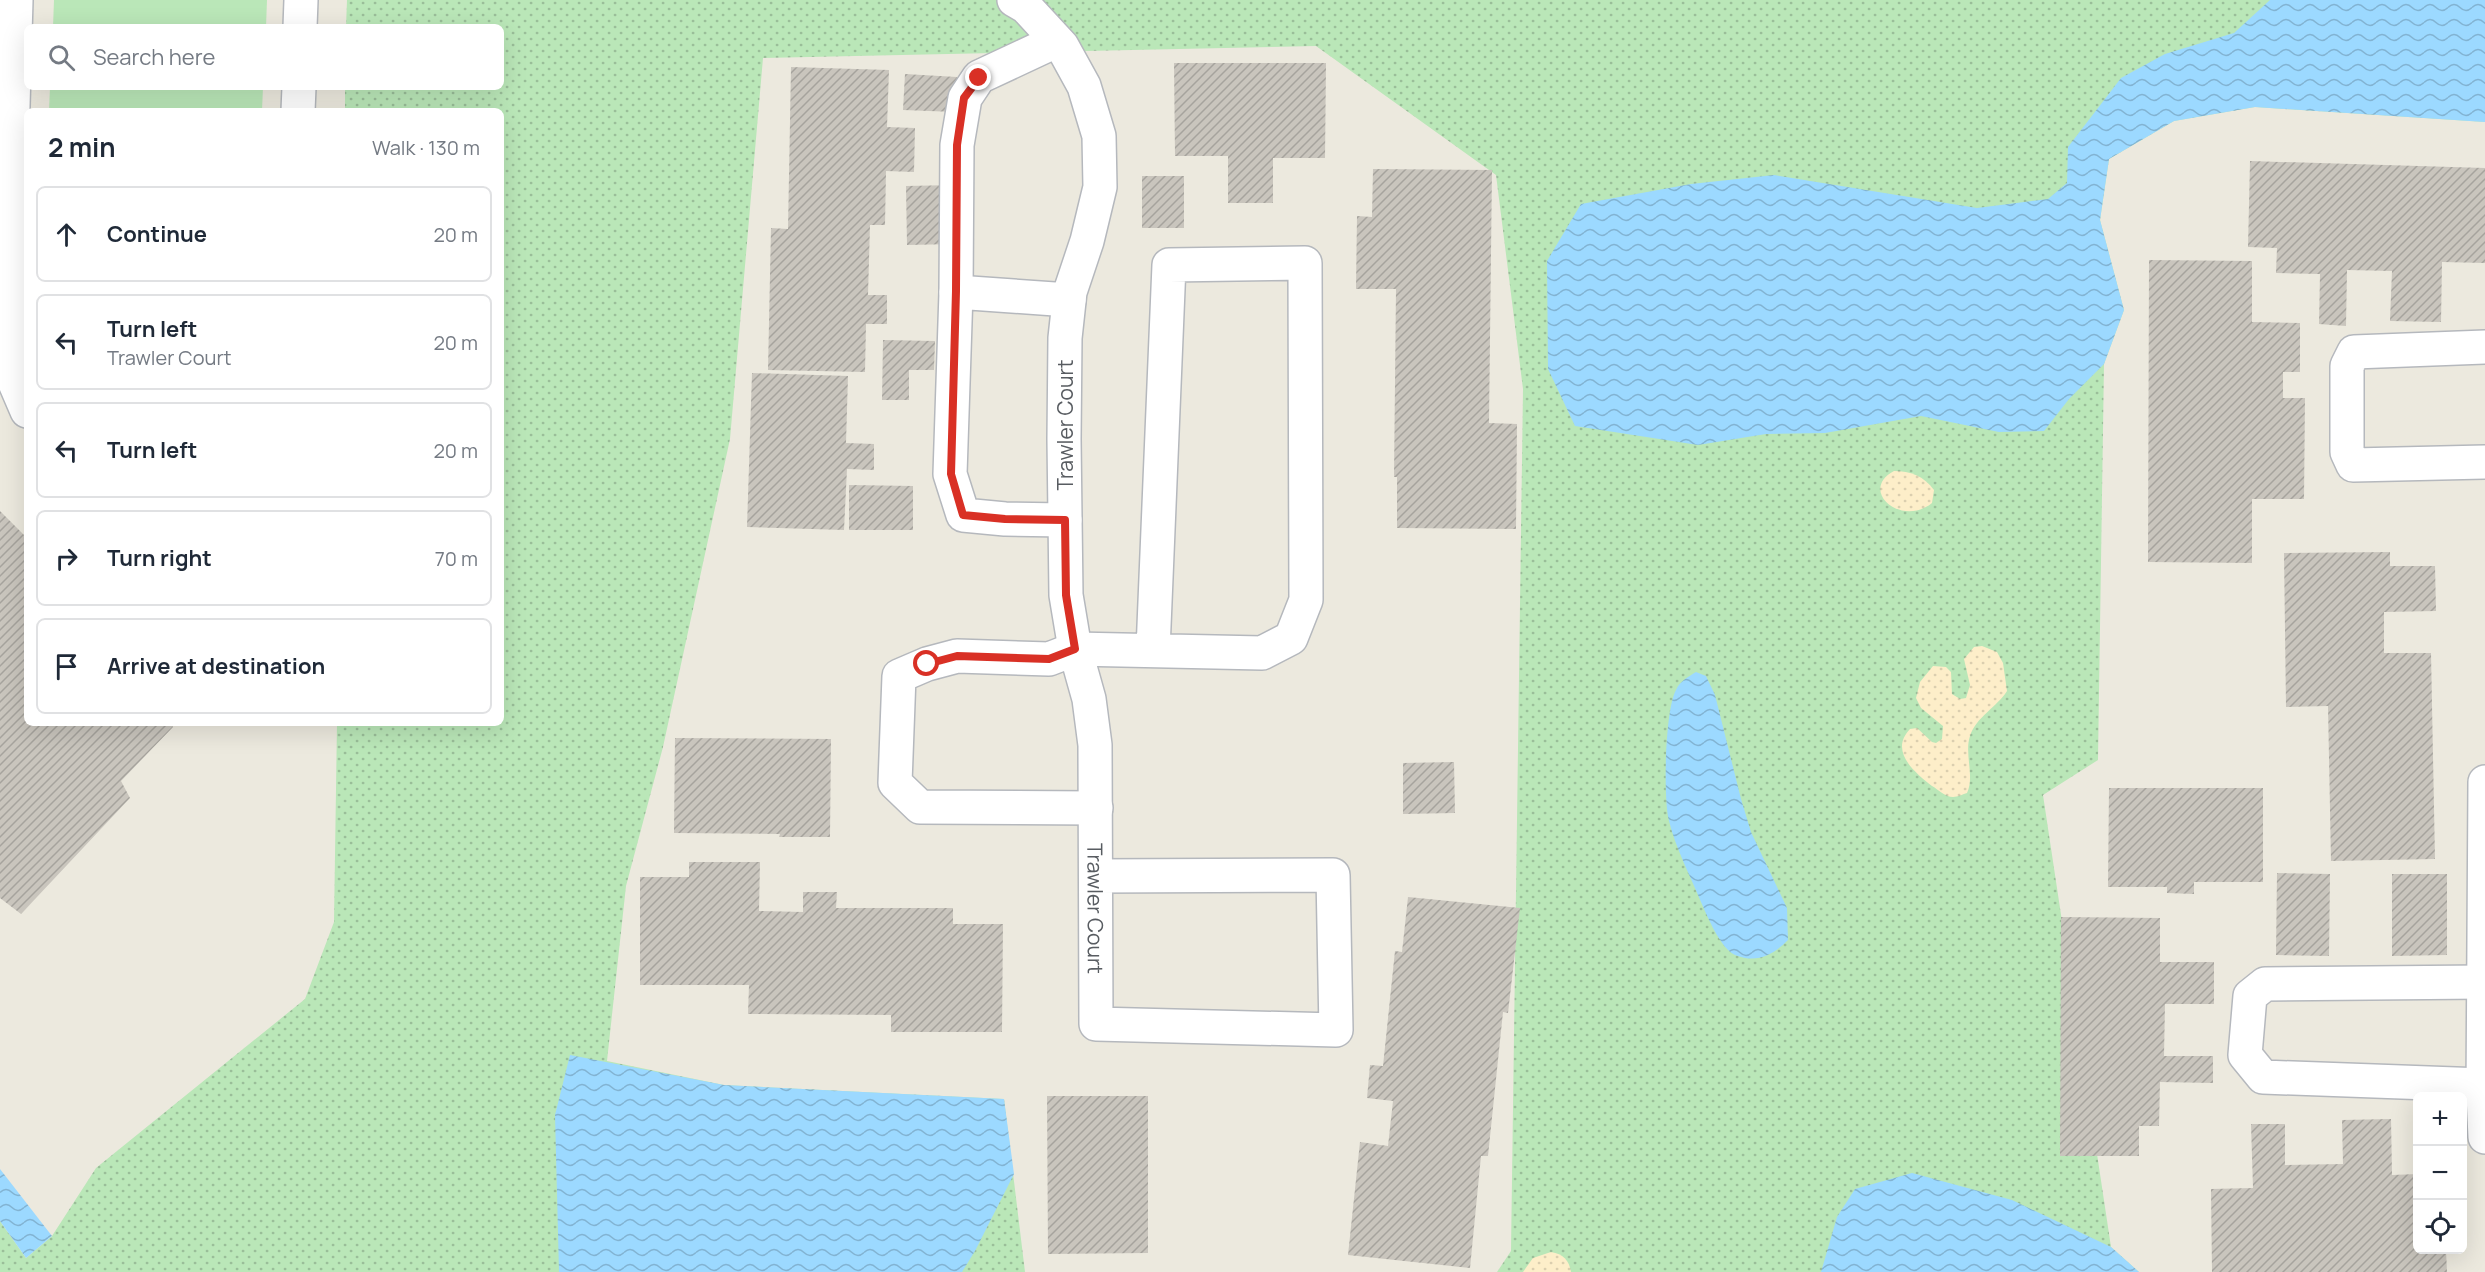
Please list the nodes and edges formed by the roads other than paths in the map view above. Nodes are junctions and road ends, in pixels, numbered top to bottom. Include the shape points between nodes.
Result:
1 (16, 0) edge
2 (301, 0) edge
3 (1014, 0) edge
4 (300, 24) edge
5 (1056, 40) junction
6 (298, 90) edge
7 (298, 108) edge
8 (4, 279) edge
9 (956, 291) junction
10 (1069, 300) junction
11 (2485, 347) edge
12 (24, 404) edge
13 (2485, 462) edge
14 (1065, 520) junction
15 (1075, 649) junction
16 (1153, 650) junction
17 (2485, 782) edge
18 (1096, 808) junction
19 (1096, 876) junction
20 (2485, 935) edge
21 (2484, 982) edge
22 (2483, 1085) junction
23 (2485, 1137) edge

1 - 8 street
2 - 4 street
3 - 5 street, Trawler Court via 1026,7
5 - 9 street via 979,78 964,98 957,145
5 - 10 street, Trawler Court via 1084,86 1098,136 1100,188
6 - 7 street
8 - 12 street via 15,383
9 - 10 street
9 - 14 street via 951,474 963,515
10 - 14 street, Trawler Court via 1065,338
11 - 13 street via 2354,352 2347,366 2346,452 2353,465
14 - 15 street, Trawler Court via 1066,595
15 - 16 street
15 - 18 street, Trawler Court via 1089,699 1095,745
15 - 18 street via 1049,659 957,656 899,676 895,783 920,807
16 - 16 street via 1262,653 1291,638 1306,600 1305,264 1169,265
17 - 20 street
18 - 19 street, Trawler Court
19 - 19 street, Trawler Court via 1096,1024 1336,1030 1333,874
20 - 21 street
21 - 22 street
21 - 22 street via 2265,984 2250,996 2245,1055 2263,1077
22 - 23 street

